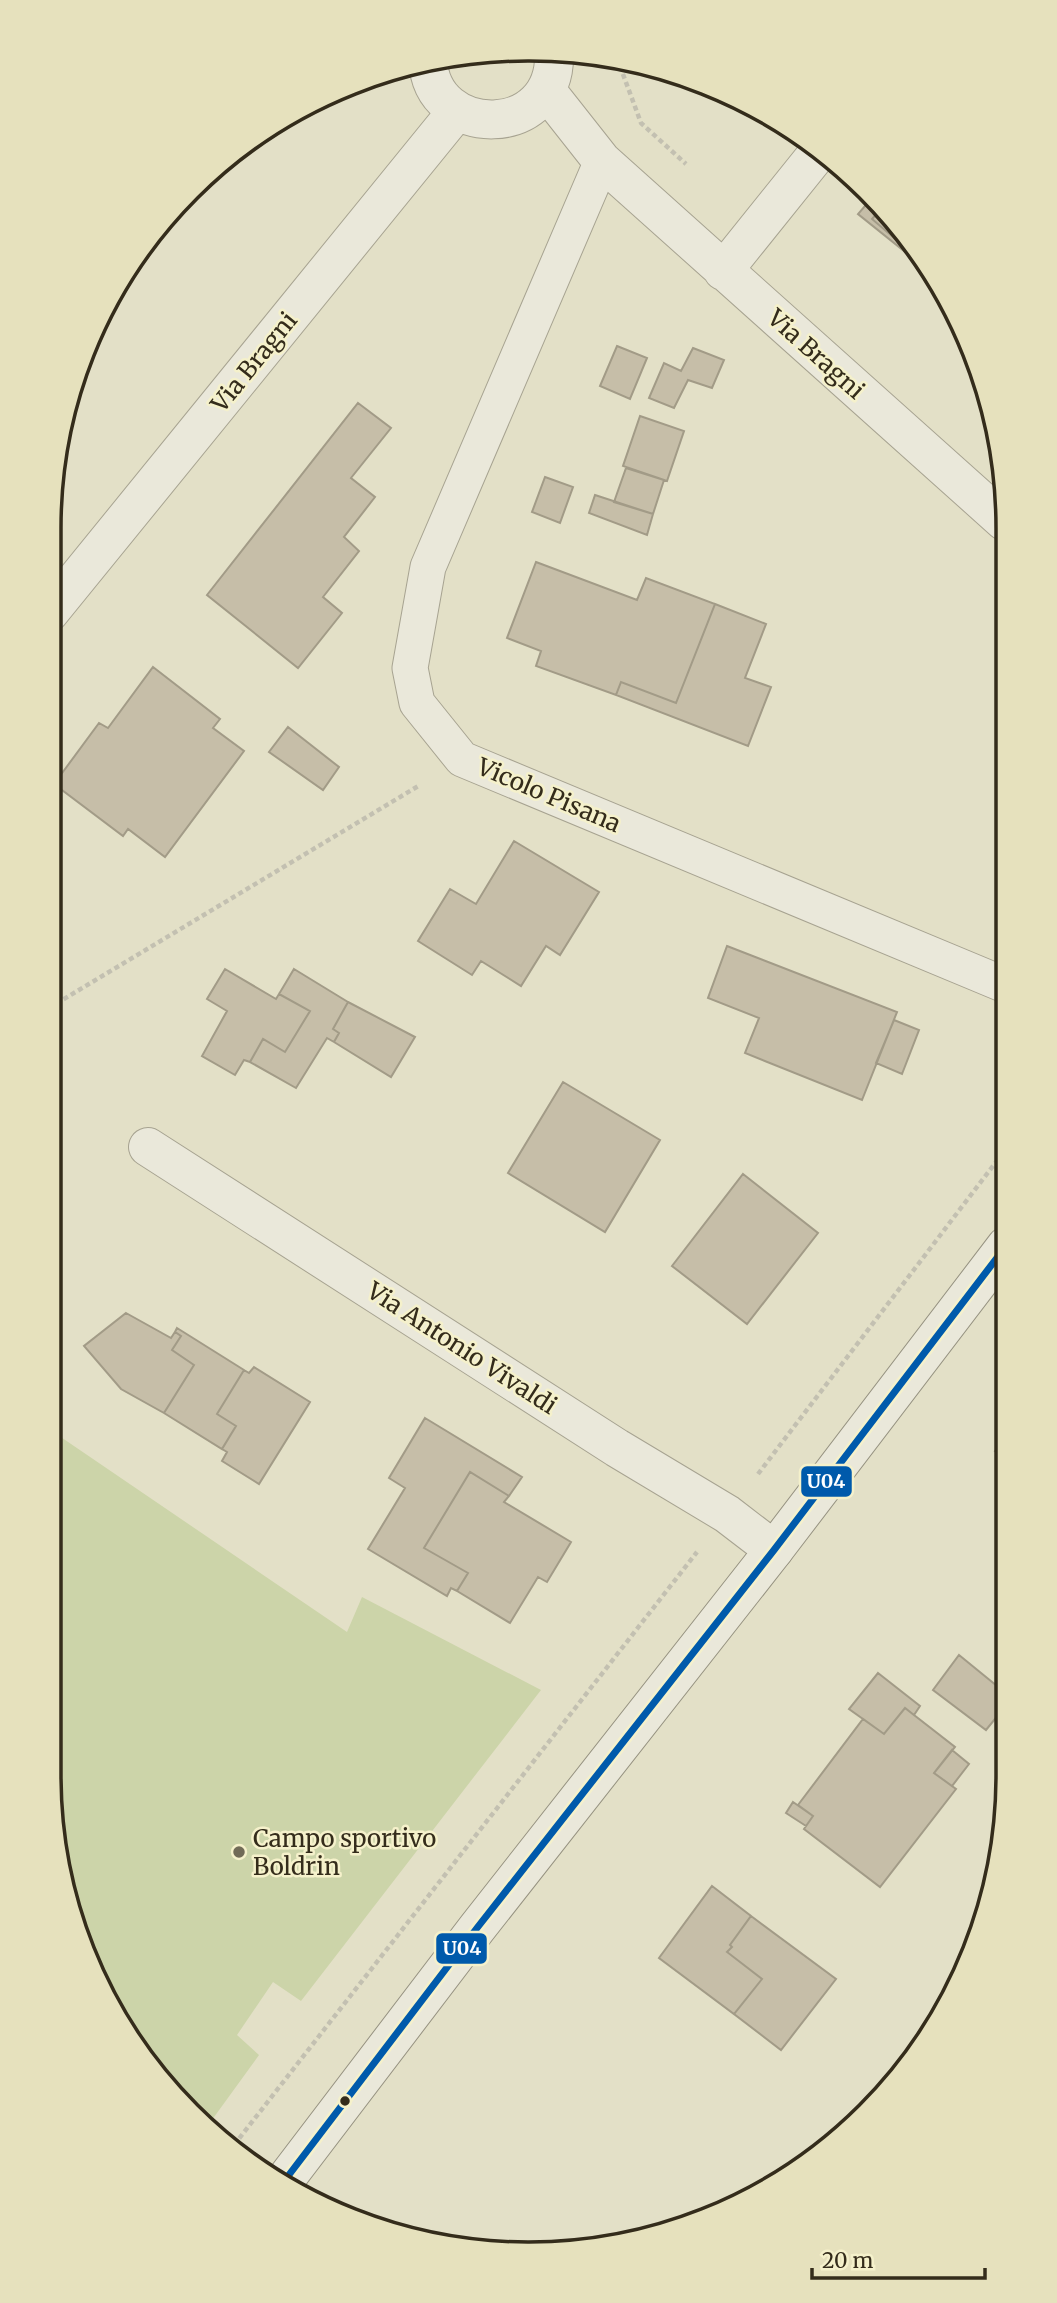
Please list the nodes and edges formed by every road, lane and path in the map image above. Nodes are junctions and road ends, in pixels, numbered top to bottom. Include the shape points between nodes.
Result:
1 (555, 62) edge
2 (429, 72) edge
3 (546, 90) junction
4 (457, 111) junction
5 (813, 158) edge
6 (602, 161) junction
7 (723, 271) junction
8 (996, 513) edge
9 (61, 598) edge
10 (462, 759) junction
11 (996, 981) edge
12 (61, 1001) edge
13 (148, 1147) dead end
14 (996, 1162) edge
15 (996, 1259) edge
16 (727, 1514) junction
17 (774, 1550) junction
18 (238, 2140) edge
19 (289, 2175) edge

1 - 3 street
2 - 4 street via 438,93
3 - 4 street via 529,109 506,119 481,120
3 - 6 street, Via Bragni
4 - 9 street, Via Bragni
5 - 7 street
6 - 7 street, Via Bragni
6 - 10 lane, Vicolo Pisana via 428,567 410,668 416,703
7 - 8 street, Via Bragni
10 - 11 lane, Vicolo Pisana
10 - 12 path
13 - 16 street, Via Antonio Vivaldi
14 - 16 path
15 - 17 street
16 - 17 street, Via Antonio Vivaldi
16 - 18 path
17 - 19 street

